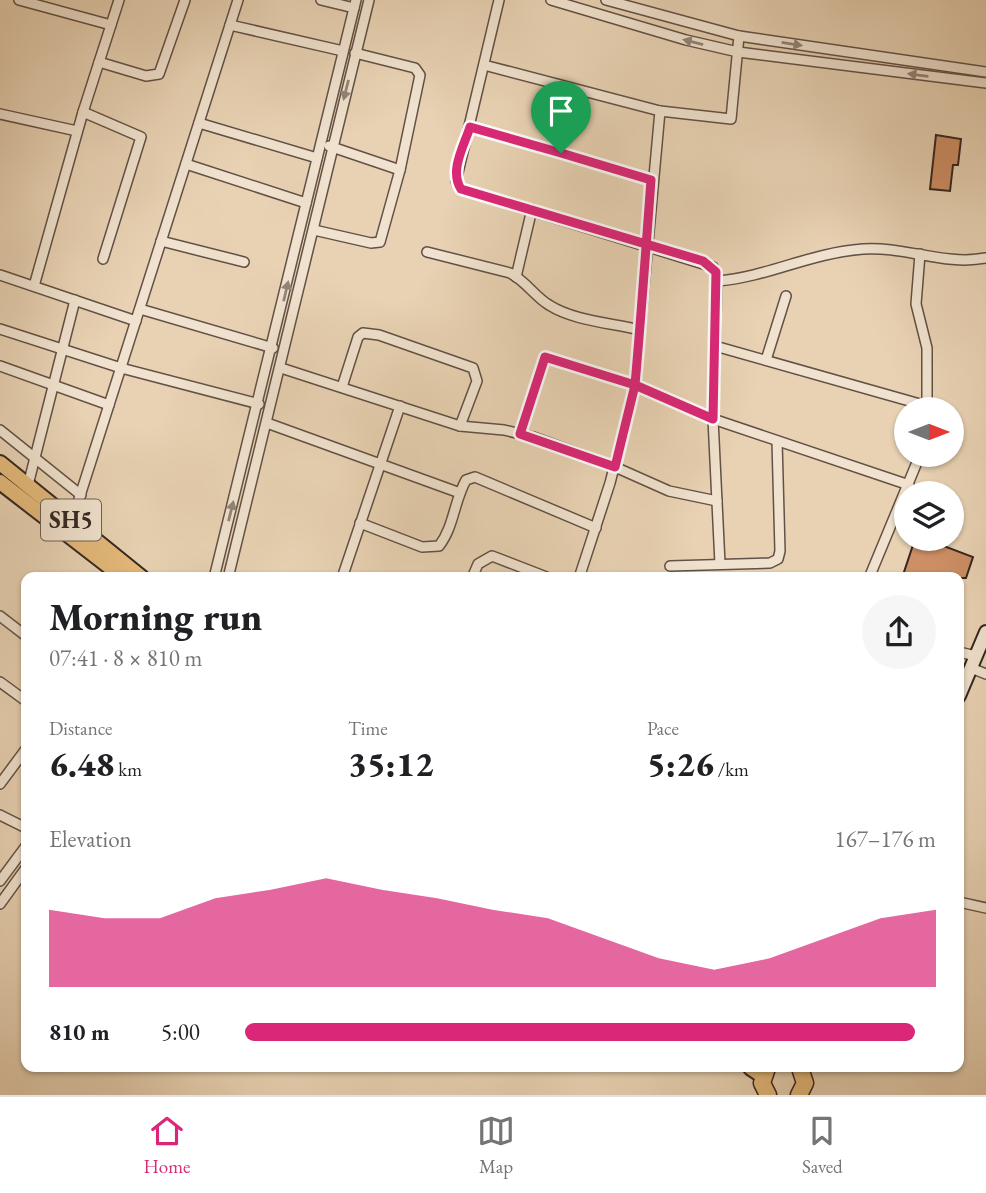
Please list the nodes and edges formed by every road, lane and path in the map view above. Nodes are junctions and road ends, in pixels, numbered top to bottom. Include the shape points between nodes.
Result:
1 (19, 0) edge
2 (119, 0) edge
3 (185, 0) edge
4 (238, 0) edge
5 (321, 0) edge
6 (369, 0) edge
7 (499, 0) edge
8 (551, 0) edge
9 (607, 0) edge
10 (355, 4) edge
11 (111, 25) junction
12 (230, 25) junction
13 (739, 36) junction
14 (343, 51) junction
15 (738, 52) junction
16 (355, 53) junction
17 (99, 61) junction
18 (484, 65) junction
19 (986, 72) edge
20 (986, 83) edge
21 (660, 111) junction
22 (83, 112) junction
23 (0, 114) edge
24 (198, 123) junction
25 (470, 127) junction
26 (77, 131) junction
27 (320, 143) junction
28 (332, 146) junction
29 (317, 158) junction
30 (186, 164) junction
31 (400, 170) junction
32 (651, 180) junction
33 (306, 203) junction
34 (532, 209) junction
35 (314, 230) junction
36 (161, 241) junction
37 (646, 245) junction
38 (427, 252) dead end
39 (920, 254) junction
40 (986, 258) edge
41 (103, 259) dead end
42 (244, 261) dead end
43 (0, 275) edge
44 (516, 277) junction
45 (717, 281) junction
46 (33, 286) junction
47 (786, 296) dead end
48 (75, 300) junction
49 (140, 309) junction
50 (136, 321) junction
51 (0, 328) edge
52 (640, 330) junction
53 (715, 346) junction
54 (63, 348) junction
55 (273, 348) junction
56 (766, 360) junction
57 (0, 366) edge
58 (121, 368) junction
59 (281, 368) junction
60 (53, 385) junction
61 (635, 385) junction
62 (342, 387) junction
63 (927, 397) edge
64 (894, 398) edge
65 (259, 404) junction
66 (109, 405) junction
67 (400, 406) junction
68 (713, 419) junction
69 (267, 423) junction
70 (460, 426) junction
71 (0, 430) edge
72 (520, 434) junction
73 (776, 441) junction
74 (34, 459) junction
75 (0, 463) edge
76 (380, 464) junction
77 (615, 467) junction
78 (897, 481) edge
79 (0, 482) edge
80 (28, 485) junction
81 (460, 493) junction
82 (81, 495) junction
83 (717, 501) junction
84 (894, 520) edge
85 (72, 521) junction
86 (360, 523) junction
87 (596, 528) junction
88 (720, 564) junction
89 (670, 566) dead end
90 (116, 572) edge
91 (135, 572) edge
92 (216, 572) edge
93 (230, 572) edge
94 (344, 572) edge
95 (475, 572) edge
96 (534, 572) edge
97 (581, 572) edge
98 (872, 572) edge
99 (0, 616) edge
100 (21, 632) edge
101 (986, 632) edge
102 (964, 656) edge
103 (973, 662) junction
104 (986, 674) edge
105 (0, 682) edge
106 (964, 684) edge
107 (21, 697) edge
108 (21, 756) edge
109 (0, 784) edge
110 (0, 815) edge
111 (21, 826) edge
112 (21, 853) edge
113 (21, 875) edge
114 (0, 881) edge
115 (964, 903) edge
116 (0, 904) edge
117 (986, 908) edge
118 (761, 1072) edge
119 (801, 1072) edge
120 (768, 1095) edge
121 (799, 1095) edge

1 - 11 street
2 - 11 street
3 - 17 street via 159,74 146,76
4 - 12 street
5 - 10 street
6 - 16 street
7 - 18 street
15 -> 8 street
9 - 13 street
10 - 14 street
11 - 17 street
12 - 14 street
12 - 24 street
13 - 15 street
13 -> 19 street
14 - 27 street
20 -> 15 street
15 - 21 street via 731,119
16 -> 28 street
16 - 31 street via 415,68 419,75
17 - 22 street
18 - 21 street
18 - 25 street
21 - 32 street
22 - 26 street
22 - 41 street via 141,137
23 - 26 street
24 - 29 street
24 - 30 street
25 - 32 street
25 - 34 street via 456,171 461,189
26 - 46 street
27 - 28 street
27 - 29 street
28 - 31 street
28 - 35 street
29 - 33 street
30 - 33 street
30 - 36 street
31 - 35 street via 380,242
32 - 37 street
55 -> 33 street
34 - 37 street
34 - 44 street
35 - 59 street
36 - 42 street
36 - 49 street
37 - 45 street via 703,261 713,267
37 - 52 street
38 - 44 street
39 - 40 street
39 - 45 street via 834,251 752,277
39 - 63 street via 916,304 928,348
43 - 46 street
44 - 52 street via 550,306
45 - 53 street
46 - 48 street
47 - 56 street
48 - 50 street
48 - 54 street
49 - 50 street
49 - 55 street
50 - 58 street
51 - 54 street
52 - 61 street
53 - 56 street
53 - 68 street
54 - 58 street
54 - 60 street
55 - 65 street
56 - 64 street
57 - 60 street
58 - 65 street
58 - 66 street
59 - 62 street
59 - 69 street
60 - 66 street
60 - 74 street
61 - 68 street
61 - 72 street via 545,357
61 - 77 street
62 - 67 street
62 - 70 street via 358,337 363,333 379,335 473,368 477,381
92 -> 65 street
66 - 82 street
67 - 70 street
67 - 76 street
68 - 73 street
68 - 83 street
69 - 76 street
69 - 93 street
70 - 72 street
71 - 74 street
72 - 77 street
73 - 78 street
73 - 88 street via 778,559
74 - 80 street
74 - 82 street
75 - 80 main road, SH5
76 - 81 street
76 - 86 street
77 - 83 street via 687,497
77 - 87 street
79 - 90 main road, SH5
80 - 85 main road, SH5
81 - 86 street via 439,545 422,547
81 - 87 street via 466,480 480,478
82 - 85 street
83 - 88 street
84 - 98 street
85 - 91 main road, SH5
86 - 94 street
87 - 97 street
88 - 89 street
95 - 96 street via 478,564 492,556
99 - 100 street
101 - 103 main road
102 - 103 street
103 - 104 street
103 - 106 main road
105 - 107 street
108 - 109 street
110 - 111 street
112 - 114 street
113 - 116 street
115 - 117 street
118 - 120 highway
119 - 121 highway via 805,1083

